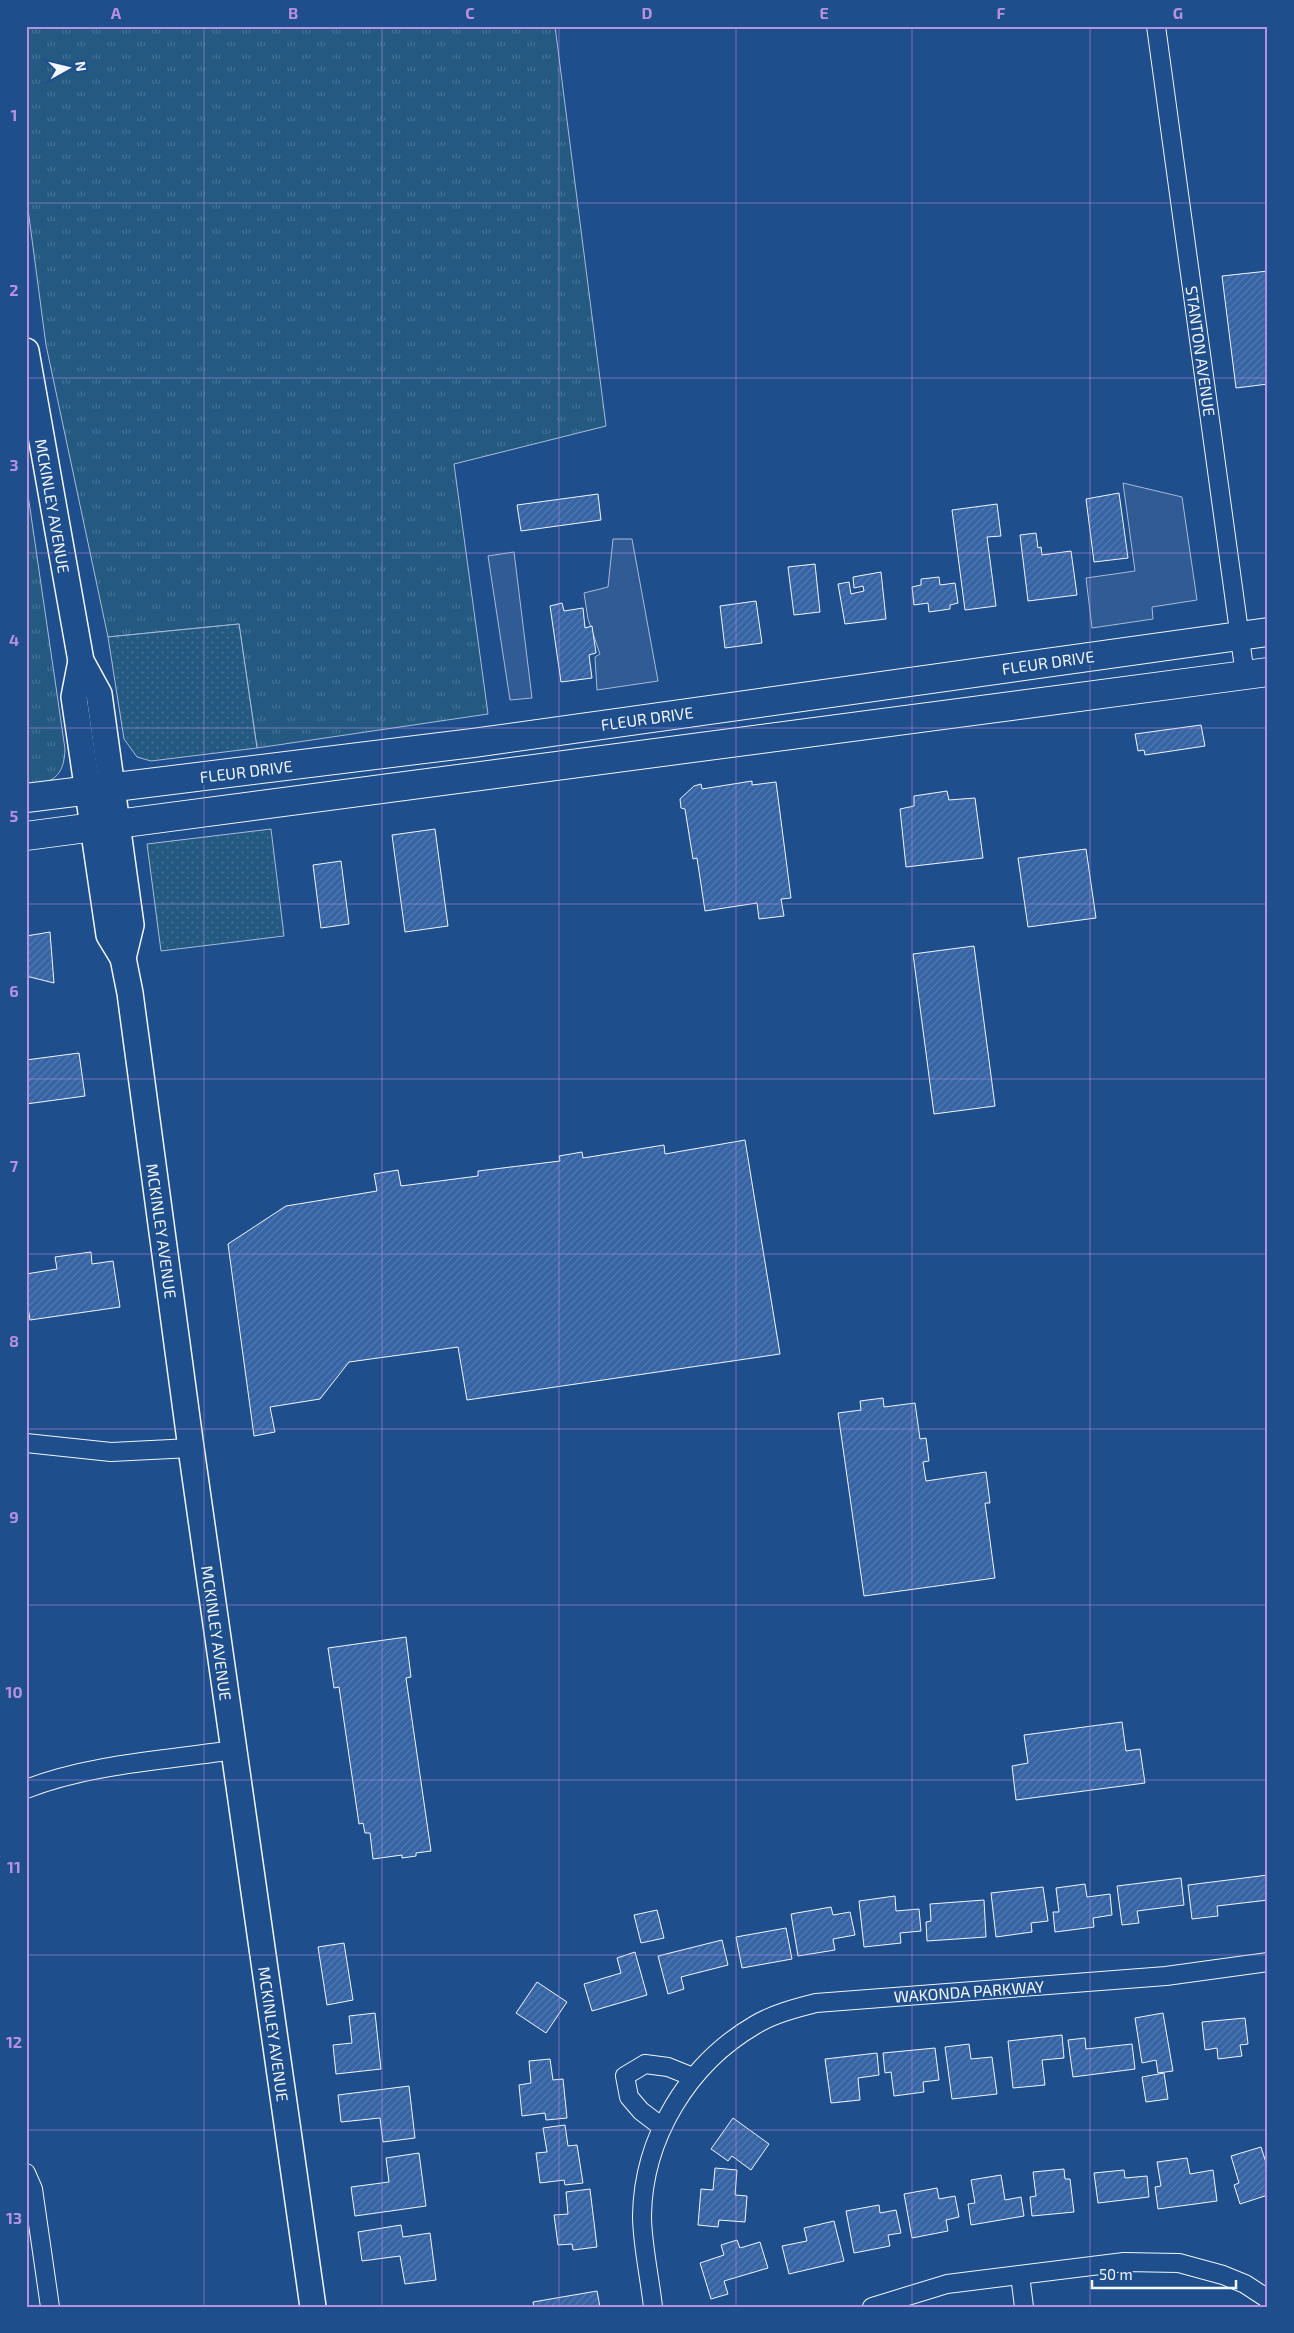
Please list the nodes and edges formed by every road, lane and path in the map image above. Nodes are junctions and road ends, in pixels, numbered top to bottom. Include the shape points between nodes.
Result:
1 (1156, 26) edge
2 (26, 351) edge
3 (1268, 632) edge
4 (1240, 635) junction
5 (1257, 674) edge
6 (100, 788) junction
7 (26, 798) edge
8 (105, 825) junction
9 (26, 836) edge
10 (26, 1443) edge
11 (190, 1448) junction
12 (234, 1750) junction
13 (26, 1790) edge
14 (1268, 1962) edge
15 (693, 2077) junction
16 (662, 2127) junction
17 (26, 2172) edge
18 (1020, 2275) junction
19 (1268, 2299) edge
20 (50, 2307) edge
21 (313, 2307) edge
22 (653, 2307) edge
23 (872, 2307) edge
24 (1024, 2307) edge

1 - 4 street, STANTON AVENUE
2 - 6 main road, MCKINLEY AVENUE via 81,661 99,694
3 - 4 main road, FLEUR DRIVE
4 - 5 street, STANTON AVENUE
4 - 6 main road, FLEUR DRIVE via 473,743
5 - 8 main road
6 - 7 main road, FLEUR DRIVE
6 - 8 main road, MCKINLEY AVENUE
8 - 9 main road
8 - 11 main road, MCKINLEY AVENUE via 109,935 123,958 130,993
10 - 11 street via 111,1452
11 - 12 main road, MCKINLEY AVENUE
12 - 13 street via 87,1771
12 - 21 main road, MCKINLEY AVENUE
14 - 15 street, WAKONDA PARKWAY via 1166,1976 816,2003 756,2024 722,2048
15 - 16 street, WAKONDA PARKWAY
15 - 16 street via 668,2067 645,2064 625,2076 629,2097
16 - 22 street, WAKONDA PARKWAY via 648,2169 642,2216
17 - 20 street via 34,2189
18 - 19 street via 1124,2262 1179,2263 1223,2275
18 - 23 street via 947,2284
18 - 24 street

